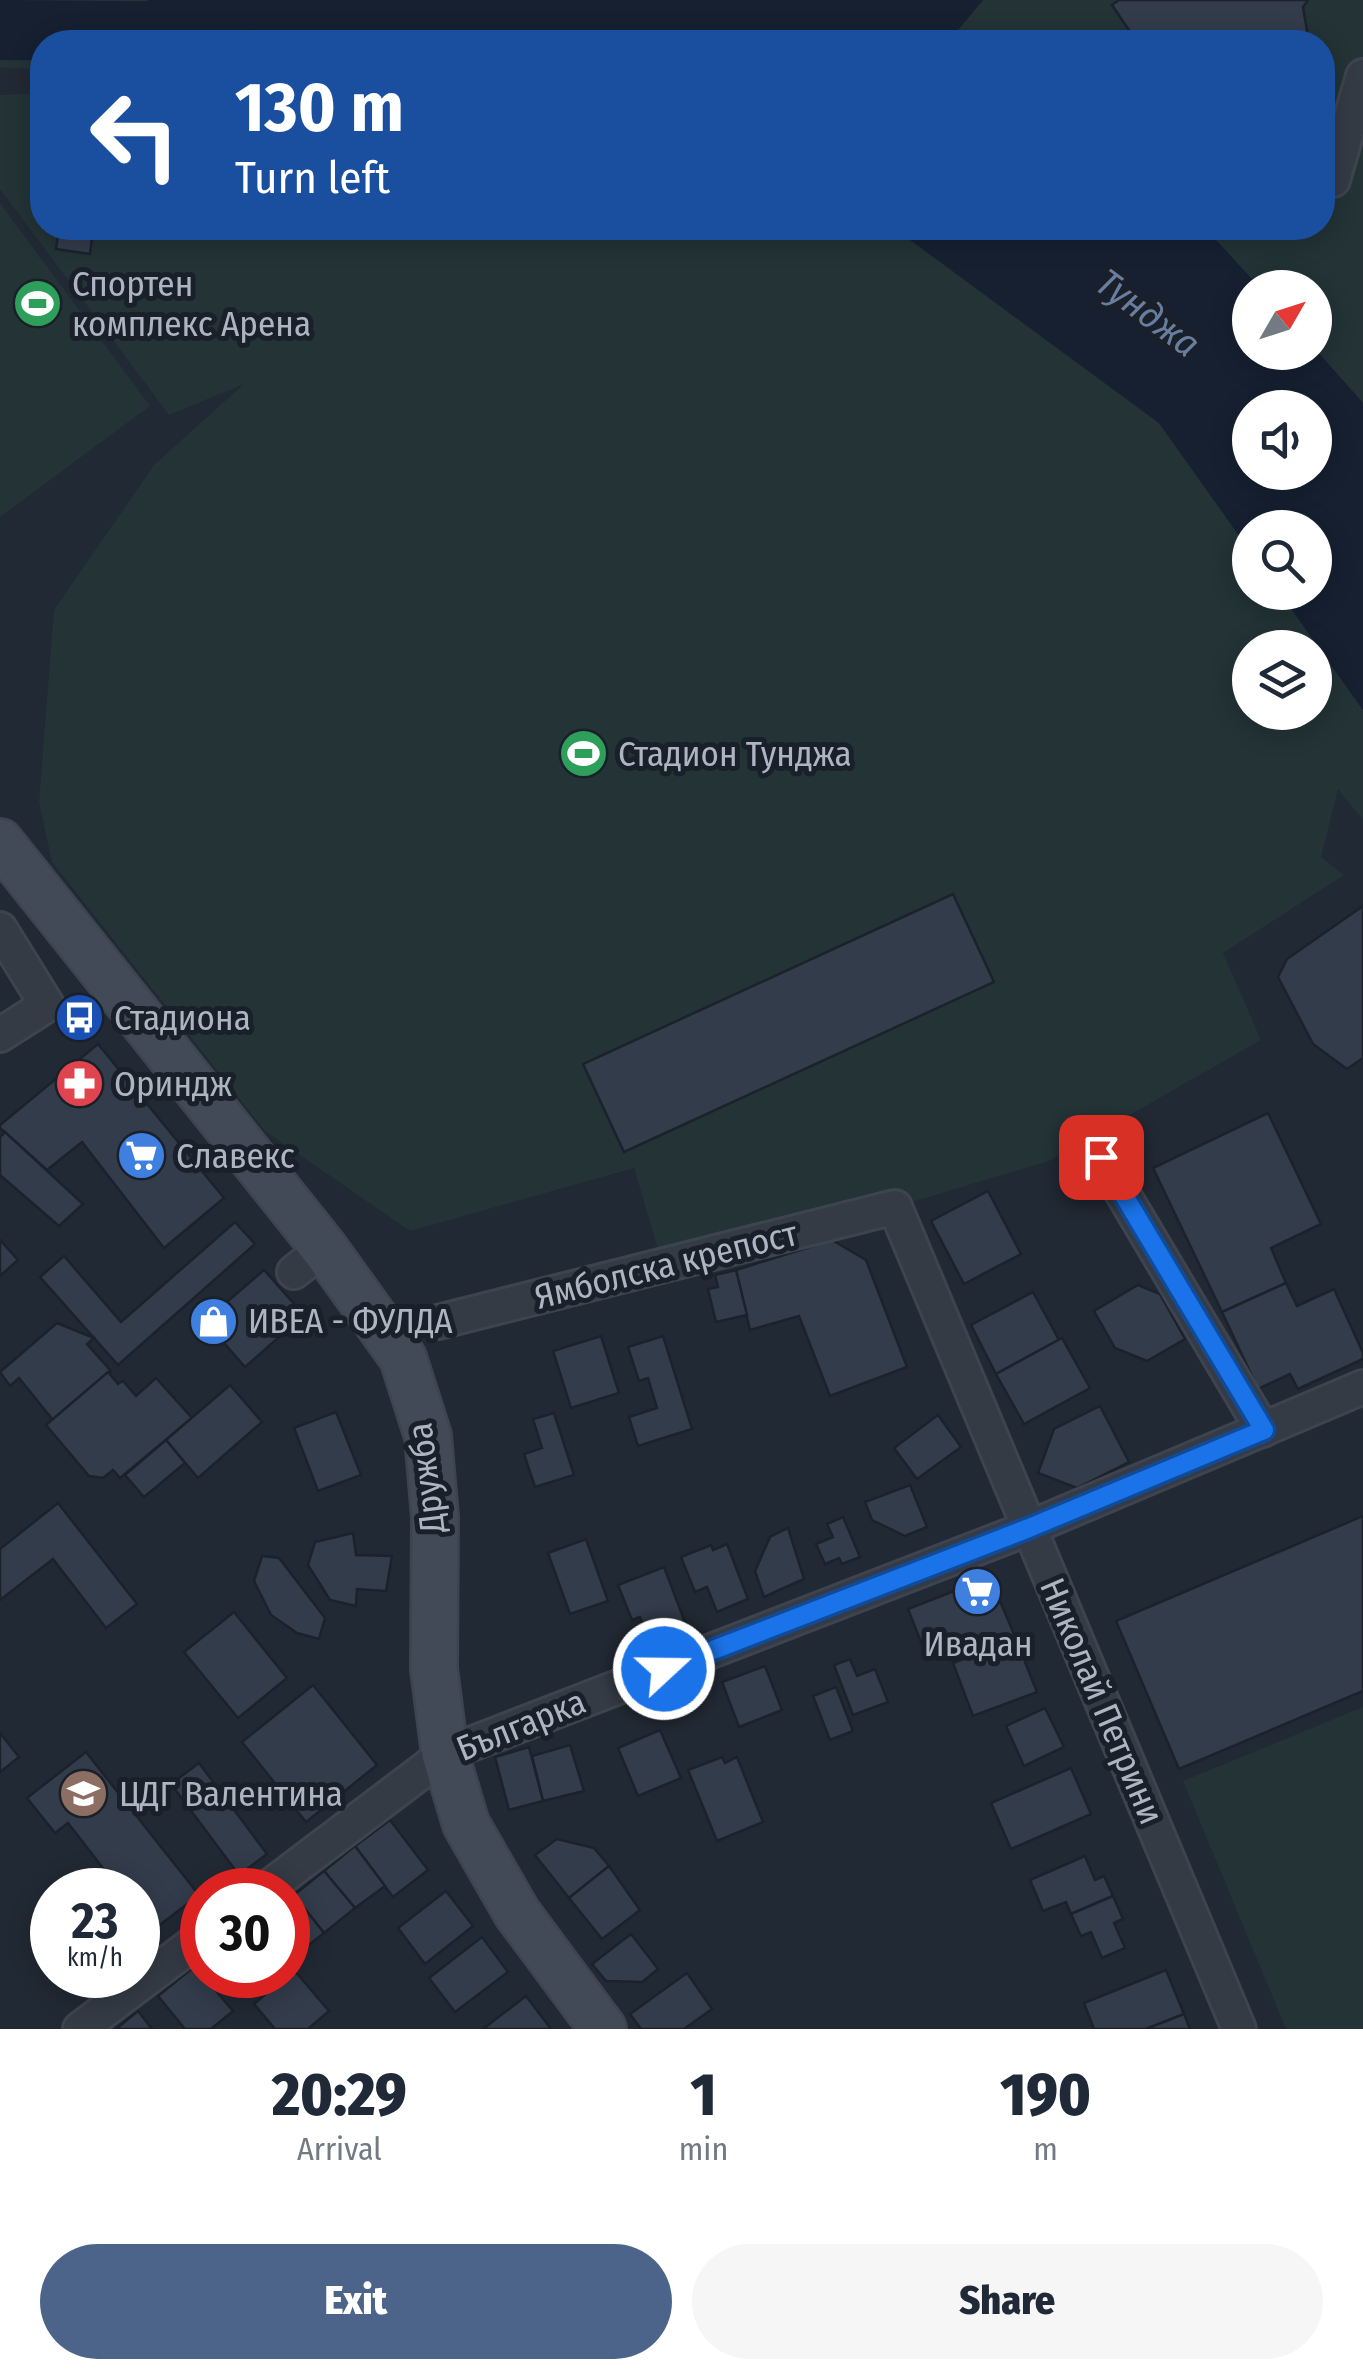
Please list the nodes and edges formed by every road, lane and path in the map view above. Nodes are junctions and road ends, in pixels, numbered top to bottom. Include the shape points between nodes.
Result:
1 (1363, 76) edge
2 (1335, 173) edge
3 (0, 842) edge
4 (0, 928) edge
5 (0, 1035) edge
6 (1101, 1157) dead end
7 (895, 1207) joint
8 (438, 1322) dead end
9 (1363, 1388) edge
10 (1264, 1430) junction
11 (1029, 1528) junction
12 (445, 1754) junction
13 (293, 1868) edge
14 (180, 1954) edge
15 (80, 2029) edge
16 (602, 2029) edge
17 (1239, 2029) edge

1 - 2 street
3 - 12 street, Дружба via 309,1260 402,1358 428,1436 434,1669
4 - 5 street via 47,1006
6 - 10 street
7 - 8 street, Ямболска крепост
7 - 11 street, Николай Петрини
9 - 10 street, Българка
10 - 11 street, Българка
11 - 12 street, Българка
11 - 17 street, Николай Петрини
12 - 13 street, Българка
12 - 16 street, Дружба via 466,1824 517,1914
14 - 15 street

